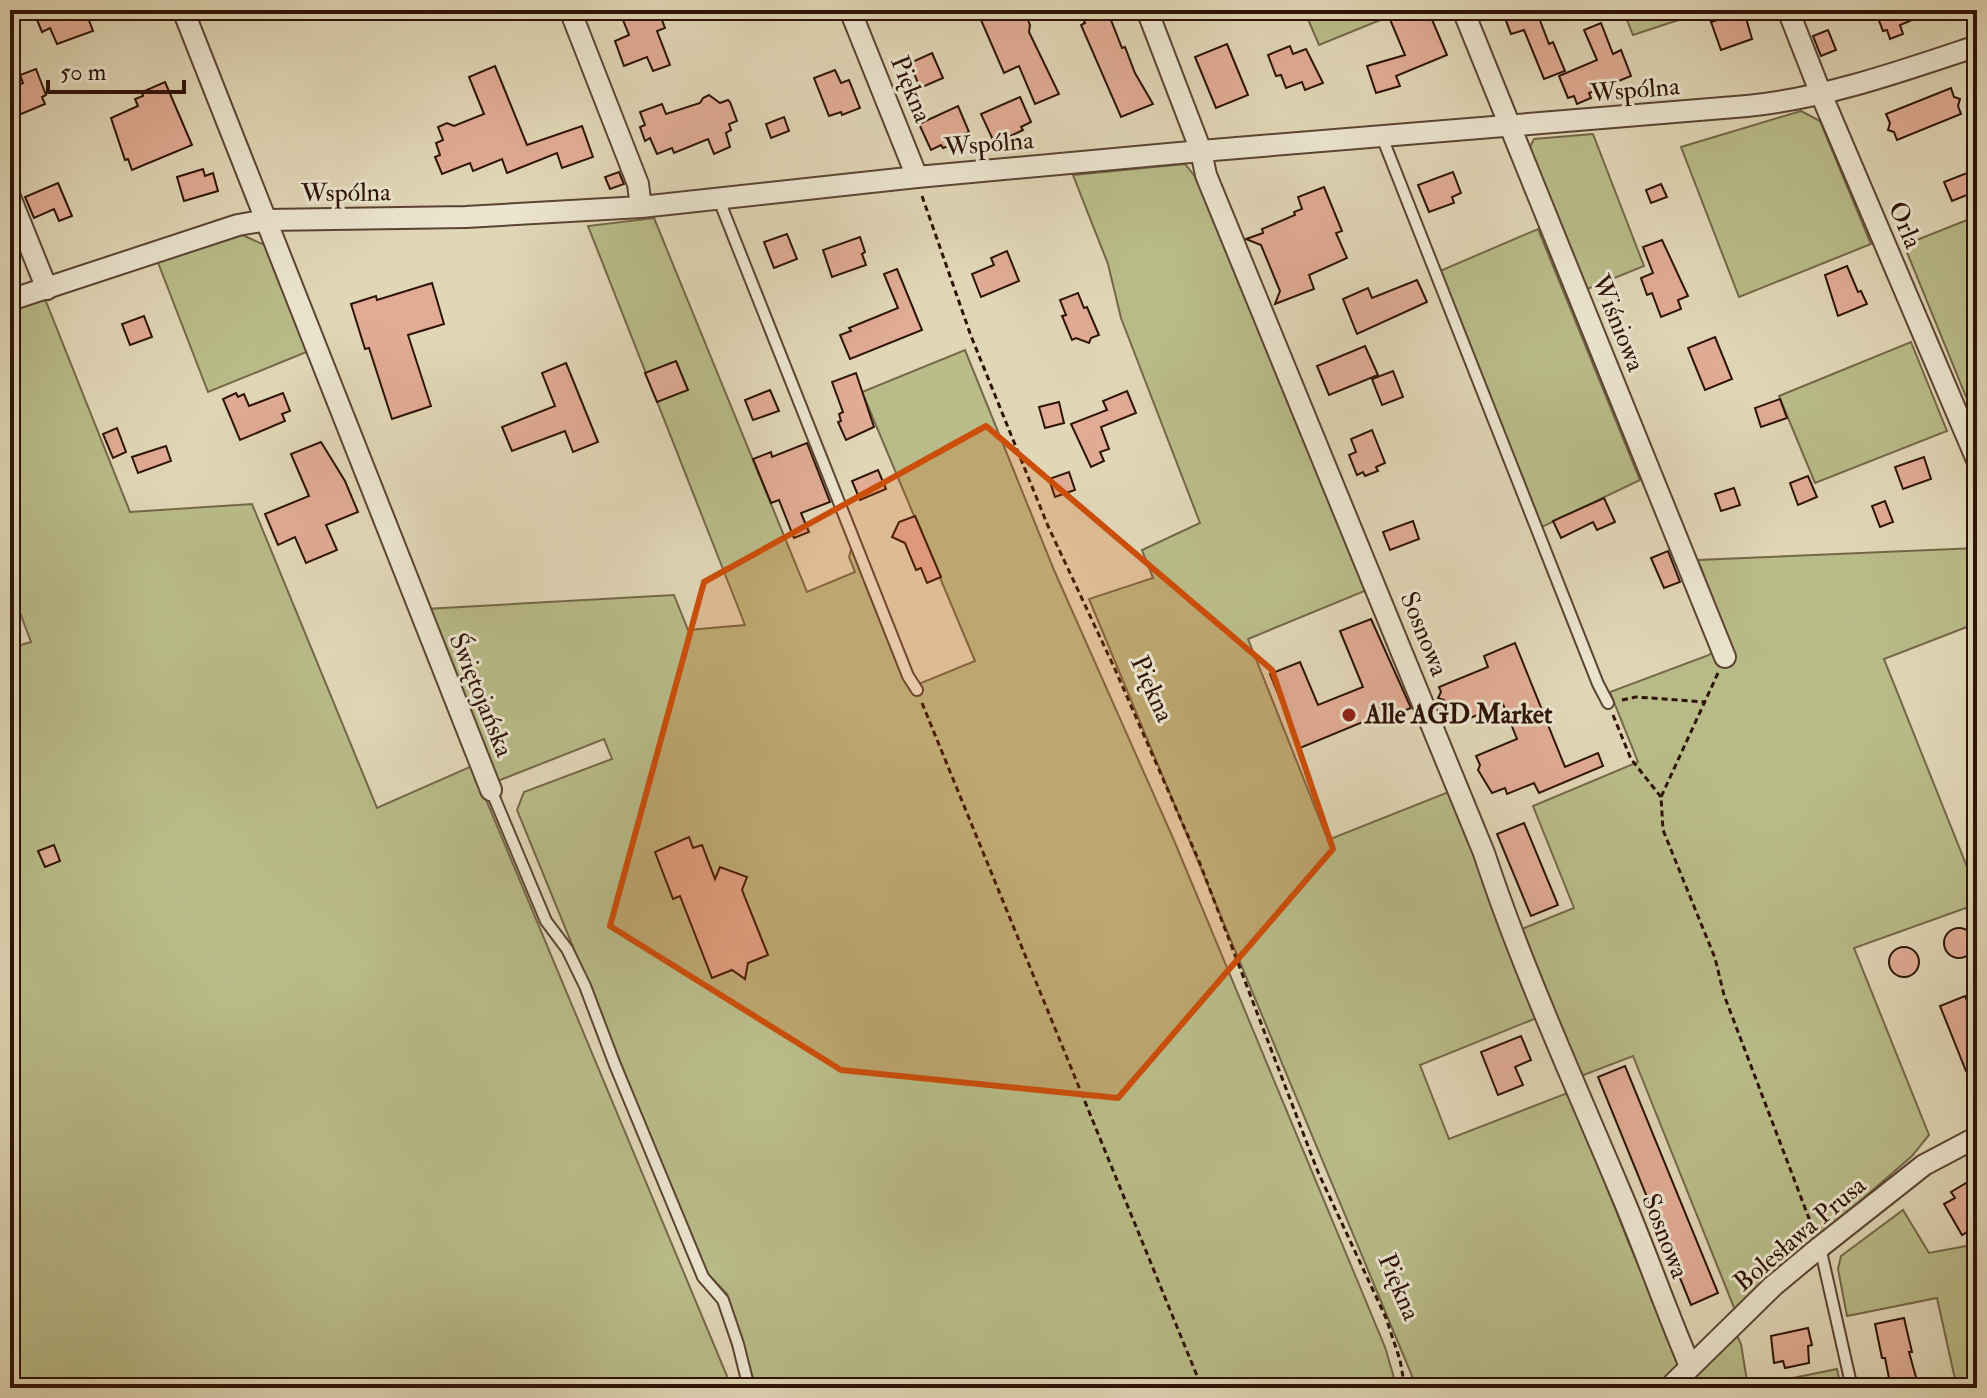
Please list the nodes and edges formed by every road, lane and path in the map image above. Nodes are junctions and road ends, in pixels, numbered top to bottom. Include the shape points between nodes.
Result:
1 (183, 10) edge
2 (570, 10) edge
3 (850, 10) edge
4 (1147, 10) edge
5 (1463, 10) edge
6 (1788, 10) edge
7 (1977, 46) edge
8 (1821, 94) junction
9 (1511, 127) junction
10 (1382, 137) junction
11 (1201, 151) junction
12 (917, 177) junction
13 (10, 197) edge
14 (719, 200) junction
15 (641, 207) junction
16 (267, 220) junction
17 (47, 289) junction
18 (10, 300) edge
19 (1977, 460) edge
20 (1725, 657) joint
21 (917, 690) joint
22 (1706, 702) junction
23 (1608, 703) junction
24 (491, 790) joint
25 (1661, 797) junction
26 (1977, 1137) edge
27 (1820, 1247) junction
28 (1690, 1366) junction
29 (749, 1388) edge
30 (1202, 1388) edge
31 (1405, 1388) edge
32 (1669, 1388) edge
33 (1852, 1388) edge

1 - 16 street, Świętojańska
2 - 15 street via 638,184
3 - 12 street, Piękna
4 - 11 street, Sosnowa
5 - 9 street, Wiśniowa
6 - 8 street, Orla
7 - 8 street, Wspólna
8 - 9 street, Wspólna via 1786,102
8 - 19 street, Orla
9 - 10 street, Wspólna
9 - 20 street, Wiśniowa
10 - 11 street, Wspólna
10 - 23 lane
11 - 12 street, Wspólna
11 - 28 street, Sosnowa via 1206,175
12 - 14 street, Wspólna
12 - 31 path, Piękna via 971,336 1048,526 1199,861 1318,1172 1386,1318
13 - 17 street
14 - 15 street, Wspólna
14 - 21 lane
15 - 16 street, Wspólna
16 - 17 street, Wspólna
16 - 24 street, Świętojańska
17 - 18 street, Wspólna
20 - 22 path
21 - 30 path
22 - 23 path via 1636,697
22 - 25 path
23 - 25 path via 1631,759
24 - 29 lane, Świętojańska via 546,921 585,986 703,1277 723,1300
25 - 27 path via 1663,830
26 - 27 street, Bolesława Prusa via 1924,1165
27 - 28 street, Bolesława Prusa
27 - 33 lane
28 - 32 street, Bolesława Prusa

